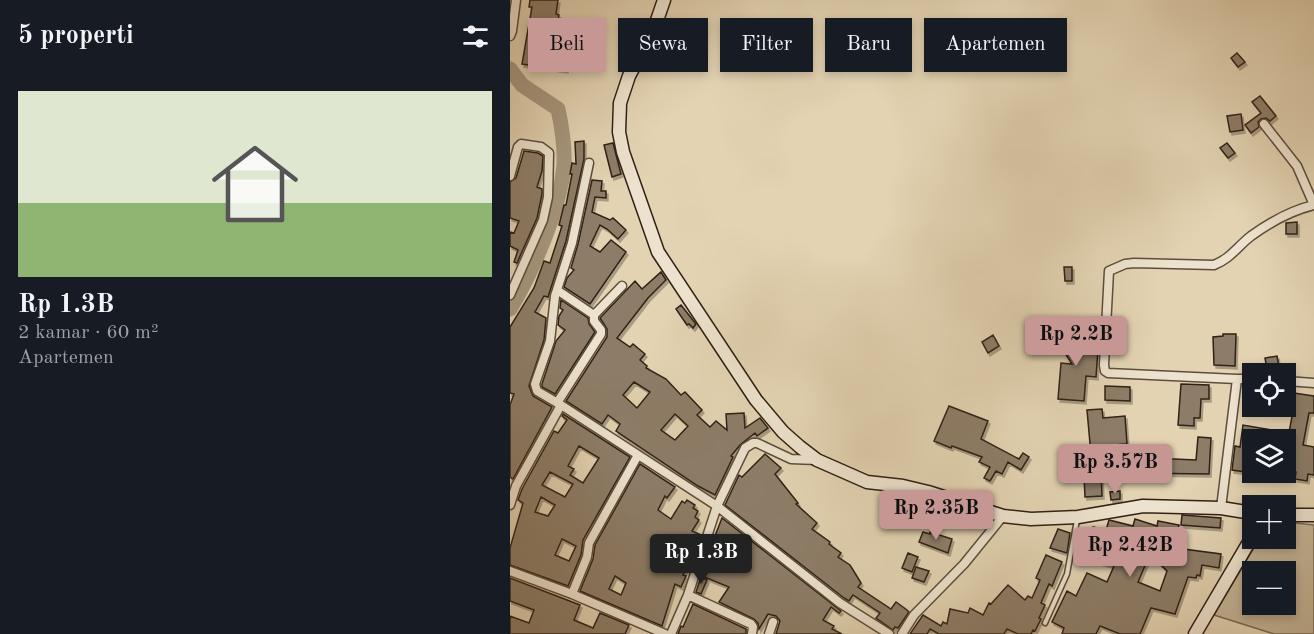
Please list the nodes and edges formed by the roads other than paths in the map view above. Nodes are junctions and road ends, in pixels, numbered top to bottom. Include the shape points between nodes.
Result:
1 (516, 0) edge
2 (664, 0) edge
3 (510, 36) edge
4 (1264, 124) dead end
5 (589, 163) dead end
6 (510, 176) edge
7 (1314, 205) edge
8 (622, 286) dead end
9 (557, 290) junction
10 (510, 294) edge
11 (594, 315) junction
12 (1237, 379) junction
13 (1242, 379) edge
14 (1296, 382) edge
15 (1314, 383) edge
16 (559, 404) junction
17 (638, 456) junction
18 (817, 460) junction
19 (510, 504) edge
20 (717, 506) junction
21 (1221, 508) junction
22 (1242, 511) edge
23 (1296, 515) edge
24 (1314, 515) edge
25 (1003, 516) junction
26 (1078, 517) junction
27 (1245, 549) edge
28 (510, 571) edge
29 (572, 594) junction
30 (688, 595) junction
31 (773, 622) dead end
32 (1045, 622) dead end
33 (665, 634) edge
34 (671, 634) edge
35 (752, 634) edge
36 (769, 634) edge
37 (889, 634) edge
38 (902, 634) edge
39 (1195, 634) edge

1 - 3 street
2 - 18 main road via 620,103 623,152 643,214 658,252 756,400 783,432
4 - 7 street via 1297,166
5 - 9 street via 572,243
6 - 10 street via 521,144 541,147 549,153 543,220
7 - 12 street via 1252,235 1226,260 1214,265 1134,263 1109,272 1104,365 1108,374
8 - 11 street
9 - 11 street
9 - 16 street via 550,341 535,386
11 - 16 street via 601,334
12 - 13 street
12 - 21 street
14 - 15 street
16 - 17 street
16 - 19 street
17 - 20 street
17 - 29 street via 589,543
18 - 20 street via 790,459 753,443 743,451
18 - 25 main road via 867,483 928,492
20 - 30 street
20 - 37 street via 840,603
21 - 22 main road
21 - 26 main road via 1143,506
23 - 24 main road
25 - 26 main road
25 - 38 street via 964,564 914,615
26 - 32 lane via 1067,574
27 - 39 main road
28 - 29 street
29 - 33 street
30 - 34 street
30 - 35 street via 751,624
31 - 36 street

